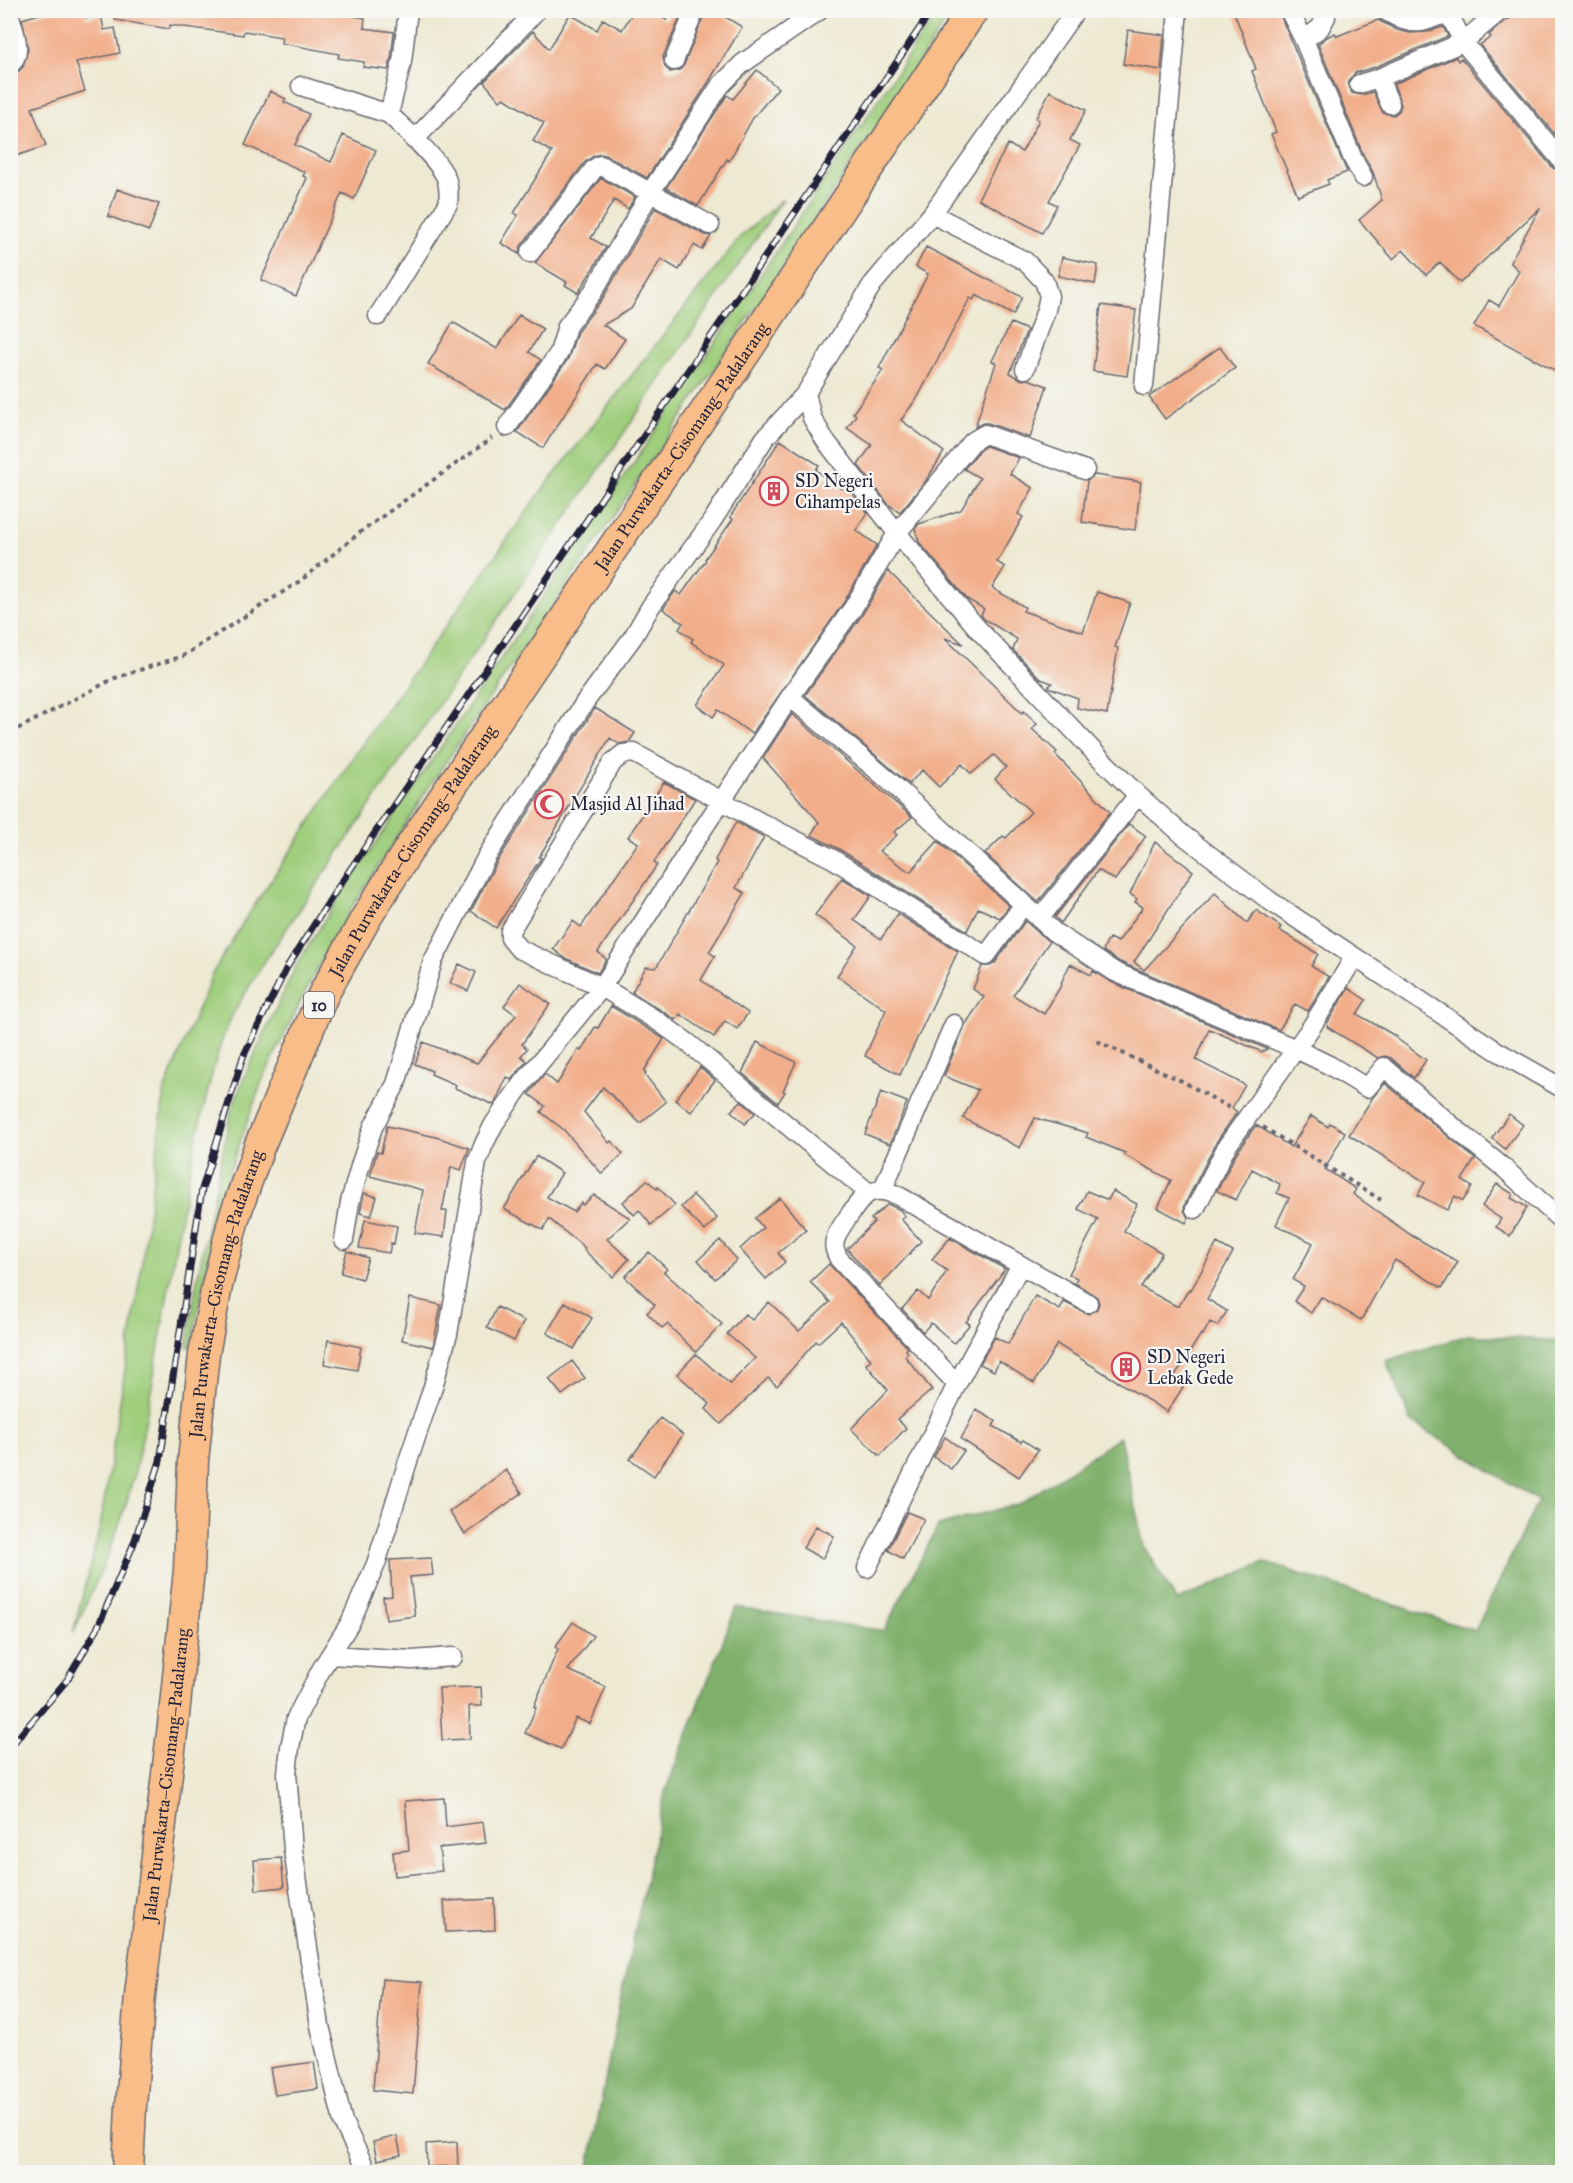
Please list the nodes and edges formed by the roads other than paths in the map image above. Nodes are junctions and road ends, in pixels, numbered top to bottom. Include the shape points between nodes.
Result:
1 (408, 10) edge
2 (537, 10) edge
3 (695, 10) edge
4 (820, 10) edge
5 (973, 10) edge
6 (1076, 10) edge
7 (1178, 10) edge
8 (1289, 10) edge
9 (1324, 10) edge
10 (1384, 10) edge
11 (1501, 10) edge
12 (10, 16) edge
13 (1304, 40) junction
14 (1463, 42) junction
15 (674, 61) dead end
16 (10, 65) edge
17 (1379, 78) junction
18 (1359, 84) dead end
19 (301, 86) dead end
20 (1390, 104) dead end
21 (389, 114) junction
22 (414, 140) junction
23 (1563, 161) edge
24 (1363, 177) dead end
25 (650, 193) junction
26 (932, 214) junction
27 (710, 225) dead end
28 (530, 253) dead end
29 (378, 316) dead end
30 (1025, 369) dead end
31 (1144, 387) dead end
32 (806, 393) junction
33 (507, 427) road end
34 (1085, 470) dead end
35 (897, 533) junction
36 (790, 697) junction
37 (1138, 795) junction
38 (723, 801) junction
39 (1024, 904) junction
40 (1040, 918) junction
41 (1354, 958) junction
42 (602, 987) junction
43 (954, 1024) dead end
44 (1296, 1049) junction
45 (1563, 1088) edge
46 (876, 1192) junction
47 (1195, 1209) dead end
48 (1563, 1221) edge
49 (344, 1240) dead end
50 (1020, 1266) junction
51 (1088, 1303) dead end
52 (957, 1384) junction
53 (867, 1568) dead end
54 (331, 1655) junction
55 (453, 1657) dead end
56 (128, 2172) edge
57 (368, 2172) edge

1 - 21 street via 402,62
2 - 22 street
3 - 15 street
4 - 25 street via 742,64 720,86
5 - 56 highway, Jalan Purwakarta–Cisomang–Padalarang / 10 via 409,849 323,995 259,1147 231,1229 204,1354 193,1461 189,1570 140,1995
6 - 26 street
7 - 31 street
8 - 13 street
9 - 13 street via 1326,17 1320,28
10 - 14 street via 1402,20 1420,22 1447,15
11 - 14 street
12 - 16 street via 18,50
13 - 24 street
14 - 17 street
14 - 23 street
17 - 18 street
17 - 20 street
19 - 21 street
21 - 22 street
22 - 29 street via 447,179 448,204
25 - 27 street
25 - 28 street via 597,166
25 - 33 street via 593,291 567,326 559,353
26 - 30 street via 1025,261 1044,281 1049,296 1046,310
26 - 32 street via 872,285
32 - 35 street via 812,418 825,440
32 - 49 street via 765,438 633,637 585,702 487,856 433,961 396,1084 373,1127 361,1163
34 - 35 street via 985,434 979,436
35 - 36 street via 853,609
35 - 37 street via 978,629
36 - 38 street
36 - 39 street
37 - 40 street
37 - 41 street via 1182,835
38 - 39 street via 833,859 986,956
38 - 42 street
38 - 42 street via 634,753 623,754 613,762 510,931 510,938 519,949
39 - 40 street
40 - 44 street via 1054,932 1114,972
41 - 44 street
41 - 45 street via 1497,1051
42 - 46 street via 687,1042
42 - 54 street via 519,1088 484,1144 477,1162 448,1334 432,1390 376,1563 350,1623
43 - 46 street
44 - 47 street via 1227,1146
44 - 48 street via 1367,1088 1384,1067
46 - 50 street via 897,1195
46 - 52 street via 858,1204 835,1238 834,1248 839,1259
50 - 51 street
50 - 52 street
52 - 53 street
54 - 55 street via 412,1660
54 - 57 street via 296,1718 287,1773 293,1850 320,2026 343,2122

